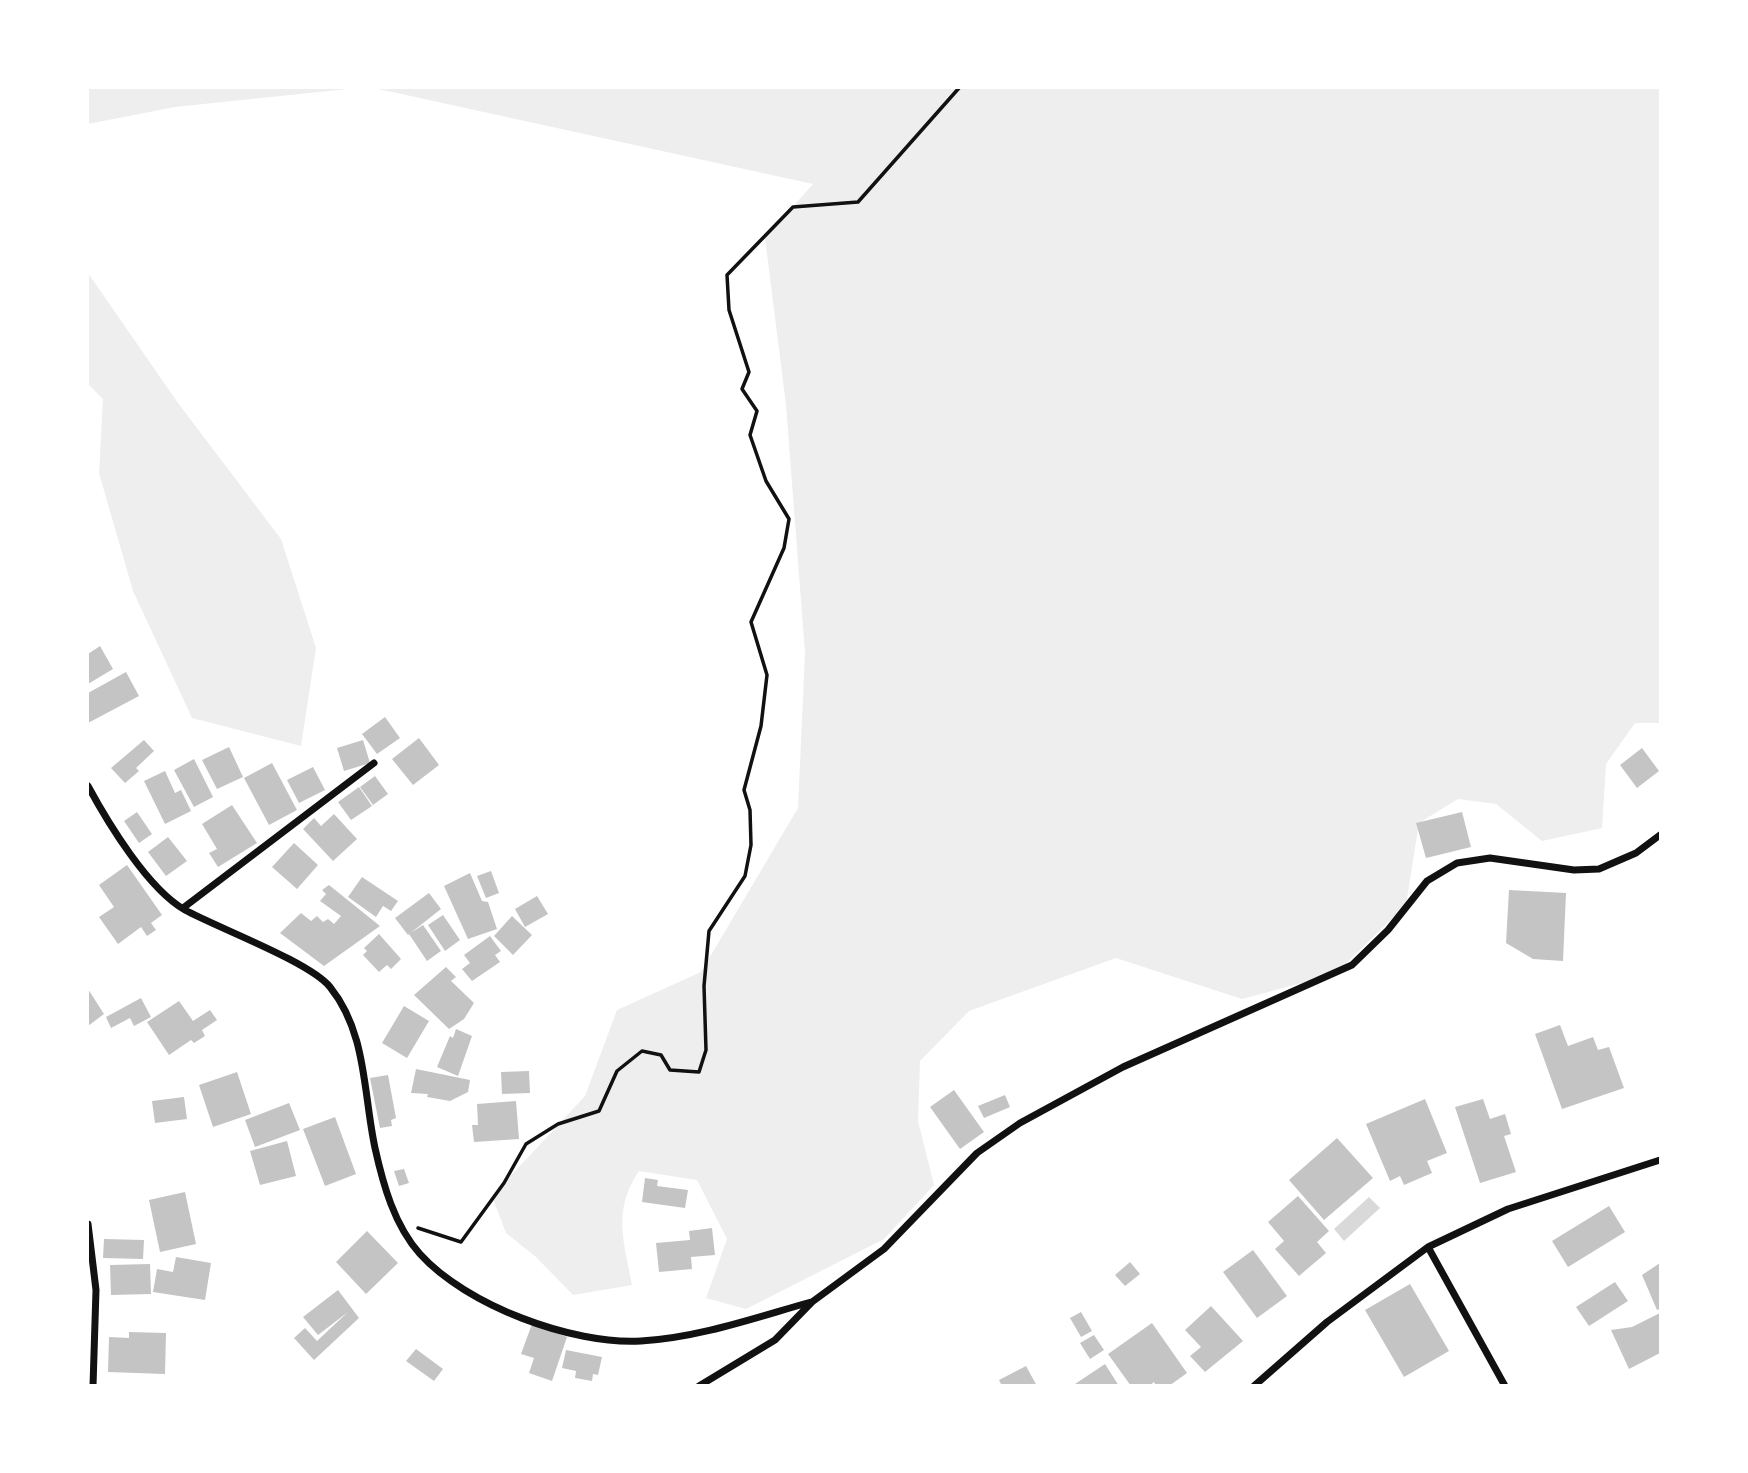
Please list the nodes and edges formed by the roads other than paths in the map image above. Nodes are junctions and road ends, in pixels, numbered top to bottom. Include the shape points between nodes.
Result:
1 (374, 763) dead end
2 (88, 786) edge
3 (1661, 835) edge
4 (183, 908) junction
5 (1661, 1160) edge
6 (88, 1224) edge
7 (1428, 1247) junction
8 (811, 1302) junction
9 (93, 1385) edge
10 (699, 1385) edge
11 (1254, 1385) edge
12 (1505, 1385) edge

1 - 4 street
2 - 4 street via 112,830
3 - 8 street via 1636,853 1599,869 1574,870 1490,858 1457,863 1427,881 1388,930 1352,965 1135,1062 1020,1123 977,1153 884,1249
4 - 8 street via 298,964 327,983 344,1005 358,1043 375,1148 397,1220 420,1254 451,1280 501,1311 608,1340 642,1341 693,1332
5 - 7 street via 1508,1209
6 - 9 street via 96,1290
7 - 11 street via 1327,1322
7 - 12 street
8 - 10 street via 775,1340

